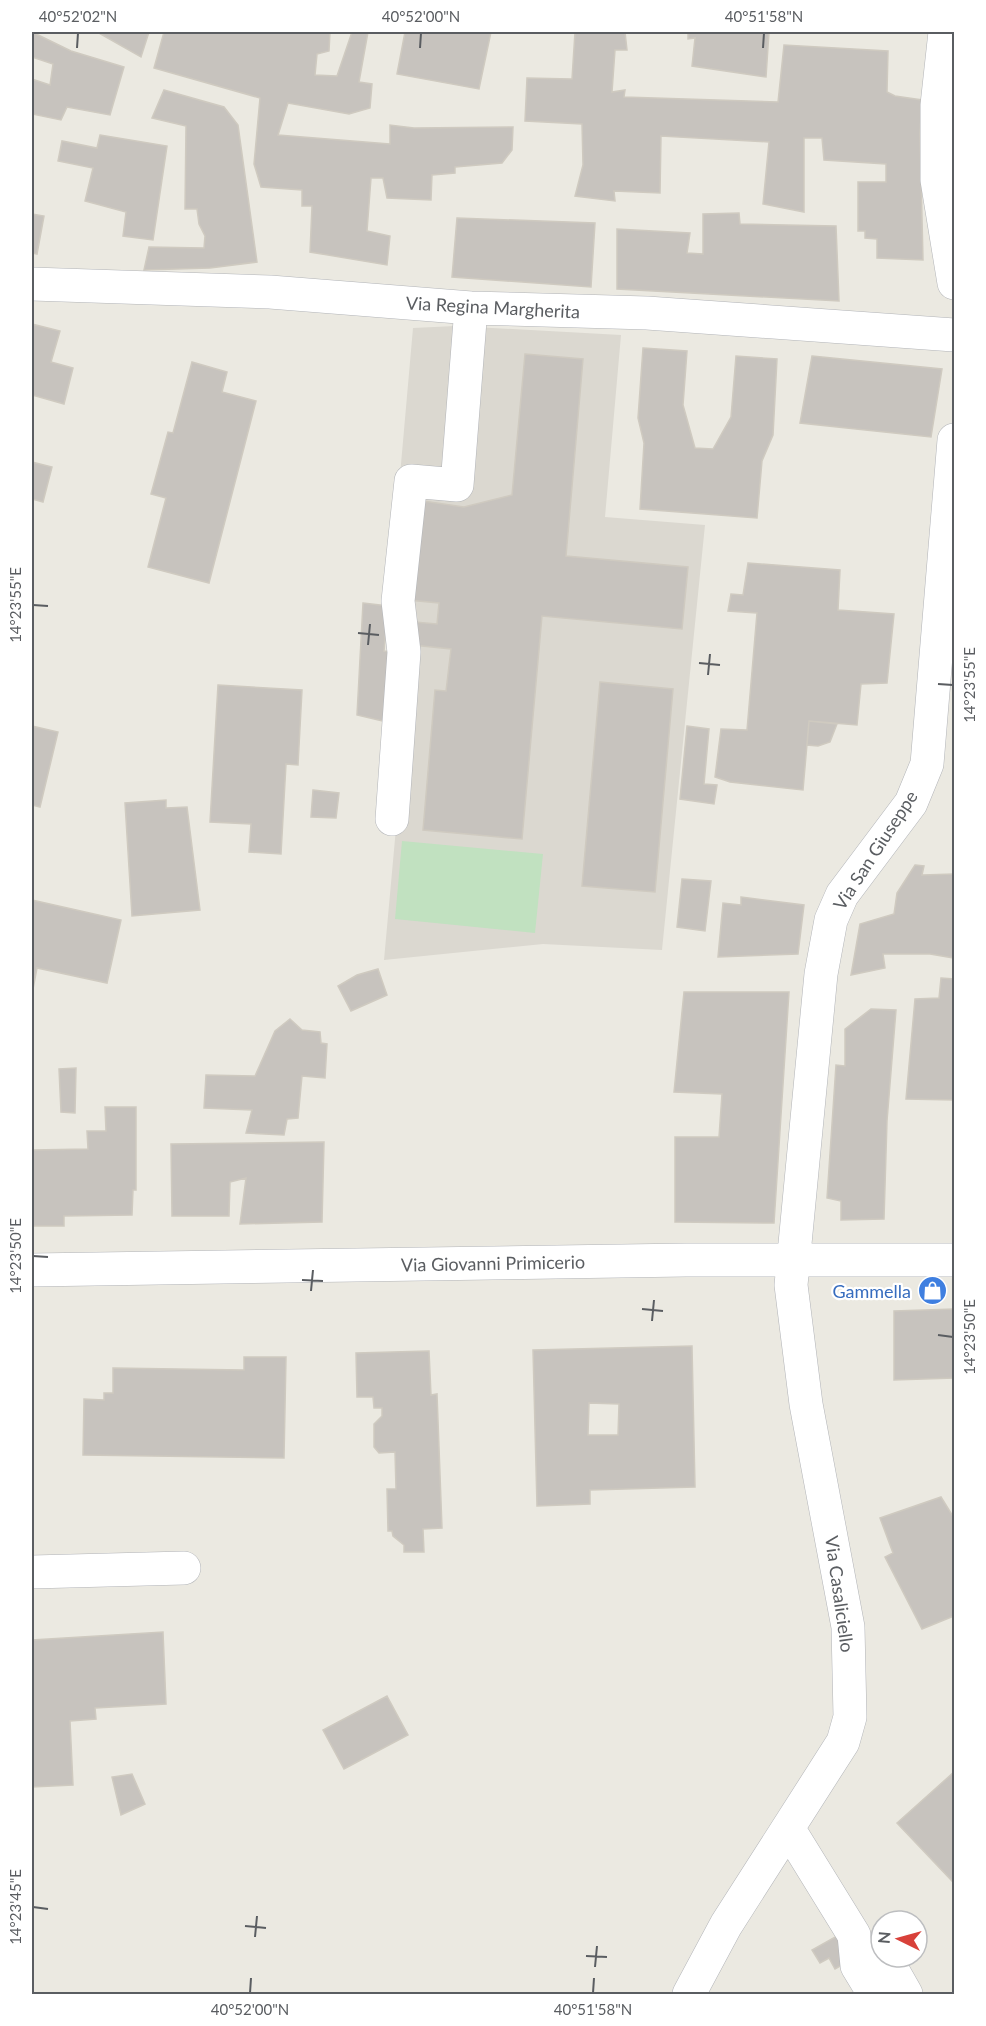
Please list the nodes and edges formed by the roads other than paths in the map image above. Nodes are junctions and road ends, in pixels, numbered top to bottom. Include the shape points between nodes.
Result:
1 (945, 32) edge
2 (954, 283) edge
3 (32, 284) edge
4 (471, 308) junction
5 (954, 335) edge
6 (954, 440) edge
7 (393, 819) dead end
8 (954, 1260) edge
9 (794, 1261) junction
10 (32, 1270) edge
11 (184, 1568) dead end
12 (32, 1572) edge
13 (788, 1828) junction
14 (867, 1942) edge
15 (892, 1969) edge
16 (689, 1995) edge
17 (874, 1995) edge
18 (906, 1995) edge

1 - 2 street via 937,105 937,180
3 - 4 street, Via Regina Margherita via 270,292
4 - 5 street, Via Regina Margherita via 647,313
4 - 7 street via 457,484 411,481 398,601 404,652
6 - 9 street, Via San Giuseppe via 927,764 911,803 842,895 831,920 821,974
8 - 9 street, Via Giovanni Primicerio
9 - 10 street, Via Giovanni Primicerio
9 - 13 street, Via Casaliciello via 791,1285 806,1404 848,1627 850,1717 843,1742
11 - 12 street
13 - 14 street
13 - 16 street, Via Casaliciello via 726,1925
14 - 17 street via 857,1966
15 - 18 street

